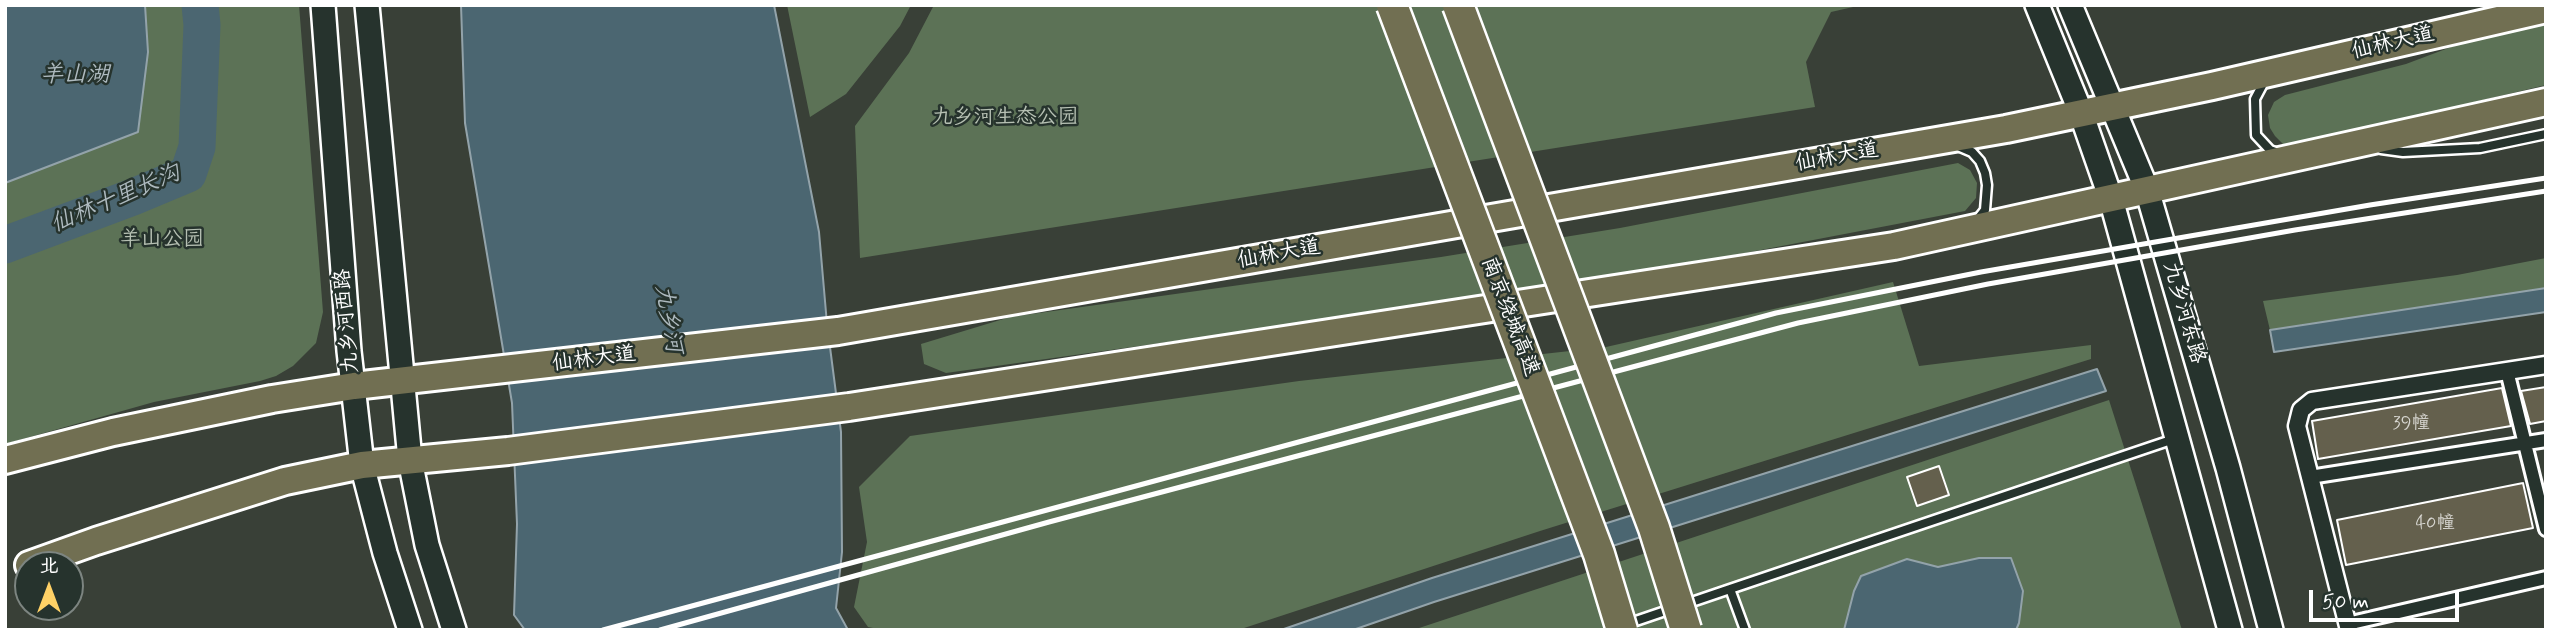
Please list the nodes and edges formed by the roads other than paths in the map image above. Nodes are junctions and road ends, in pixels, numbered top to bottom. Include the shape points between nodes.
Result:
1 (323, 5) edge
2 (367, 5) edge
3 (1392, 5) edge
4 (1458, 5) edge
5 (2037, 5) edge
6 (2070, 5) edge
7 (2546, 9) edge
8 (2277, 71) junction
9 (2546, 102) edge
10 (2114, 107) junction
11 (2081, 113) junction
12 (2546, 134) edge
13 (1942, 140) junction
14 (2346, 146) junction
15 (2296, 157) junction
16 (2147, 190) junction
17 (2110, 200) junction
18 (1966, 231) junction
19 (2546, 365) edge
20 (2507, 371) junction
21 (402, 382) junction
22 (354, 386) junction
23 (2177, 439) junction
24 (2546, 440) edge
25 (2524, 444) junction
26 (5, 460) edge
27 (410, 460) junction
28 (362, 465) junction
29 (2310, 477) junction
30 (2546, 529) edge
31 (68, 551) edge
32 (2546, 578) edge
33 (1730, 590) junction
34 (2348, 627) edge
35 (411, 630) edge
36 (454, 630) edge
37 (1611, 630) edge
38 (1622, 630) edge
39 (1686, 630) edge
40 (1745, 630) edge
41 (2230, 630) edge
42 (2271, 630) edge

1 - 22 main road, 九乡河西路
2 - 21 main road
3 - 38 highway, 南京绕城高速, bridge via 1599,554
4 - 39 highway, bridge via 1654,528
5 - 11 main road, 九乡河东路
6 - 10 main road, 九乡河东路
7 - 8 main road, 仙林大道
8 - 10 main road, 仙林大道
8 - 15 lane via 2262,83 2255,99 2256,135 2270,150
9 - 14 main road
10 - 11 main road, 仙林大道
10 - 16 main road, 九乡河东路
11 - 13 main road, 仙林大道
11 - 17 main road, 九乡河东路
12 - 14 lane via 2480,148 2403,152
13 - 18 lane via 1972,152 1986,173 1985,209
13 - 21 main road, 仙林大道 via 838,331
14 - 15 main road
15 - 16 main road
16 - 17 main road
16 - 42 main road, 九乡河东路
17 - 18 main road
17 - 23 main road, 九乡河东路
18 - 27 main road via 1894,246 849,407
19 - 20 street
20 - 25 street
20 - 29 street via 2312,401 2301,410 2297,426
21 - 22 main road, 仙林大道
21 - 27 main road
22 - 26 main road, 仙林大道 via 113,432
22 - 28 main road, 九乡河西路
23 - 33 lane
23 - 41 main road, 九乡河东路
24 - 25 street
25 - 29 street
25 - 30 street
27 - 28 main road
27 - 36 main road via 427,545
28 - 31 main road via 285,481
28 - 35 main road, 九乡河西路
29 - 34 street
32 - 34 street
33 - 37 lane
33 - 40 lane

